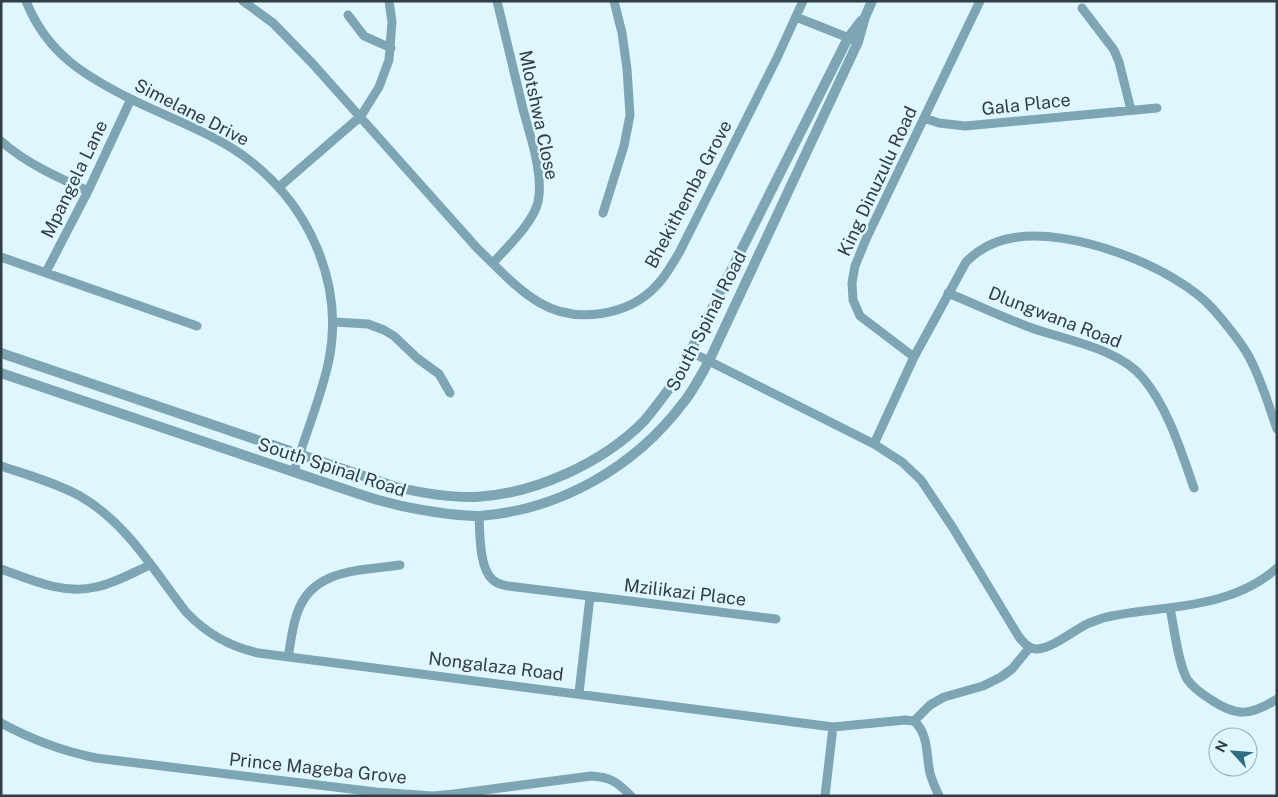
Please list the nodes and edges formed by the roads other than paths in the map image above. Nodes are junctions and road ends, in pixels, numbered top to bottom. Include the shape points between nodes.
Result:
1 (26, 1) edge
2 (243, 1) edge
3 (389, 1) edge
4 (497, 1) edge
5 (614, 1) edge
6 (872, 1) edge
7 (980, 1) edge
8 (802, 2) edge
9 (1082, 8) dead end
10 (348, 15) dead end
11 (796, 17) junction
12 (853, 40) junction
13 (391, 48) junction
14 (131, 99) junction
15 (1157, 108) dead end
16 (1131, 110) junction
17 (360, 116) junction
18 (924, 118) junction
19 (1, 141) edge
20 (279, 187) junction
21 (88, 191) junction
22 (604, 213) dead end
23 (1, 257) edge
24 (493, 263) junction
25 (46, 272) junction
26 (948, 293) junction
27 (334, 322) junction
28 (197, 326) dead end
29 (691, 352) junction
30 (1, 353) edge
31 (914, 357) junction
32 (709, 361) junction
33 (1, 373) edge
34 (450, 393) dead end
35 (1277, 429) edge
36 (874, 444) junction
37 (299, 455) junction
38 (1, 466) edge
39 (294, 472) junction
40 (1194, 488) dead end
41 (479, 516) junction
42 (150, 565) junction
43 (400, 566) dead end
44 (1277, 568) edge
45 (1, 569) edge
46 (590, 597) junction
47 (1170, 608) junction
48 (776, 619) dead end
49 (1030, 647) junction
50 (288, 657) junction
51 (579, 693) junction
52 (1277, 700) edge
53 (914, 721) junction
54 (1, 723) edge
55 (833, 727) junction
56 (630, 796) edge
57 (825, 796) edge
58 (939, 796) edge

1 - 14 street, Simelane Drive via 44,34 59,52 99,83
2 - 17 street via 279,30
3 - 13 street
4 - 24 street, Mlotshwa Close via 535,156 539,192 533,214
5 - 22 street via 626,60 630,115
6 - 12 street, South Spinal Road
7 - 18 street, King Dinuzulu Road
8 - 11 street, Bhekithemba Grove
9 - 16 street via 1114,50
10 - 13 street via 364,36
11 - 12 street
11 - 24 street, Bhekithemba Grove via 679,253 657,286 642,298 611,312 564,313 526,294
12 - 29 street, South Spinal Road
12 - 32 street, South Spinal Road
13 - 17 street via 382,81
14 - 20 street, Simelane Drive via 235,150
14 - 21 street, Mpangela Lane
15 - 16 street, Gala Place
16 - 18 street, Gala Place via 965,126
17 - 20 street
17 - 24 street
18 - 31 street, King Dinuzulu Road via 866,238 852,283 852,300 860,316
19 - 21 street via 51,175
20 - 27 street, Simelane Drive via 306,224 322,257
21 - 25 street, Mpangela Lane
23 - 25 street
25 - 28 street
26 - 31 street
26 - 35 street via 966,262 978,251 1012,238 1047,236 1071,239 1143,263 1194,292 1232,332 1258,376
26 - 40 street, Dlungwana Road via 1027,327 1115,356 1131,366 1155,395
27 - 34 street via 376,326 394,336 439,374
27 - 37 street, Simelane Drive via 326,374
29 - 32 street
29 - 37 street, South Spinal Road via 662,400 618,442 565,474 513,492 476,496 420,493
30 - 37 street, South Spinal Road
31 - 36 street
32 - 36 street
32 - 41 street, South Spinal Road via 685,402 665,426 643,447 595,481 538,504
33 - 39 street, South Spinal Road
36 - 49 street via 902,462 921,480 1019,637
37 - 39 street, Simelane Drive
38 - 42 street, Nongalaza Road via 64,489 93,504 124,531
39 - 41 street, South Spinal Road via 401,507
41 - 46 street, Mzilikazi Place via 483,559 495,582
42 - 45 street via 94,588 74,589 52,586
42 - 50 street, Nongalaza Road via 186,612 208,633 244,650
43 - 50 street via 339,574 316,585 298,610
44 - 47 street via 1251,586 1227,596
46 - 48 street, Mzilikazi Place
46 - 51 street
47 - 49 street via 1103,618 1050,645 1036,649
47 - 52 street via 1183,667 1194,688 1219,705 1241,713 1264,708
49 - 53 street via 1001,677 930,705
50 - 51 street, Nongalaza Road
51 - 55 street, Nongalaza Road
53 - 55 street, Nongalaza Road
53 - 58 street via 925,736 930,773
54 - 56 street, Prince Mageba Grove via 54,748 96,758 376,792 433,796 591,776 614,780
55 - 57 street

